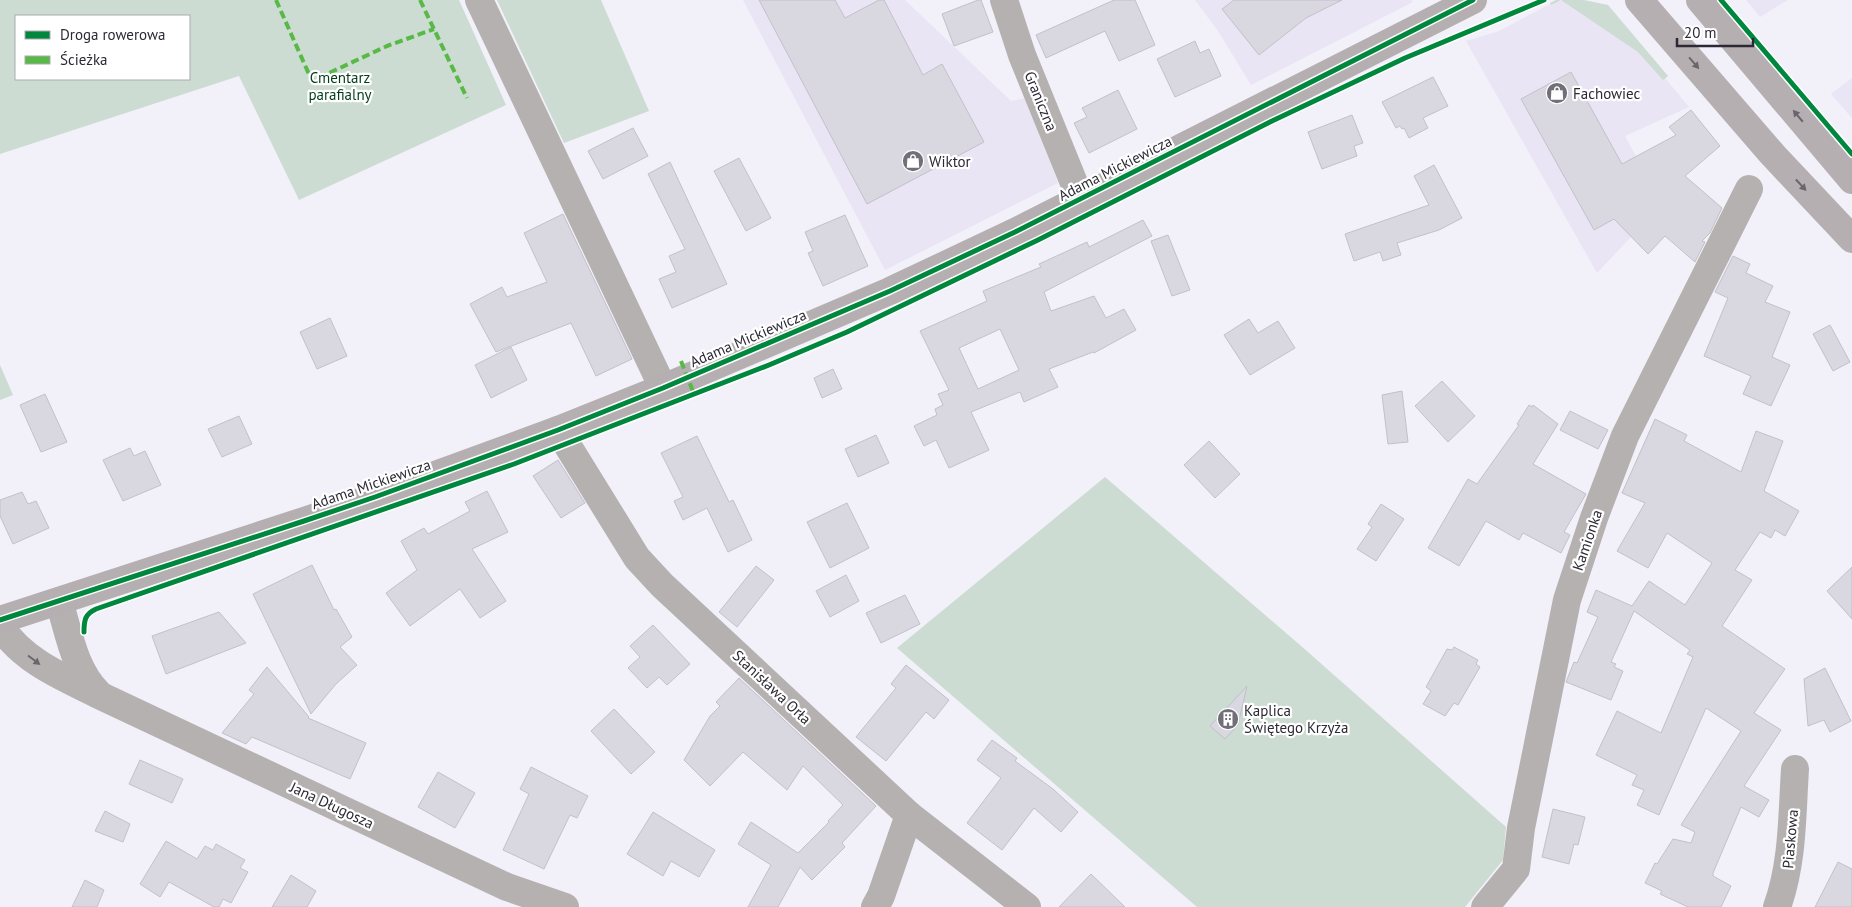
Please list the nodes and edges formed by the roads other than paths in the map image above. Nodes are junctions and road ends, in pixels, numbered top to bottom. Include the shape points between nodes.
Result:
1 (479, 0) edge
2 (1004, 0) edge
3 (1473, 0) edge
4 (1639, 0) edge
5 (1700, 0) edge
6 (1852, 180) edge
7 (1749, 190) dead end
8 (1082, 199) junction
9 (1852, 239) edge
10 (663, 388) junction
11 (558, 430) junction
12 (59, 601) junction
13 (0, 620) edge
14 (0, 626) edge
15 (101, 696) junction
16 (1795, 769) dead end
17 (909, 815) junction
18 (565, 907) edge
19 (875, 907) edge
20 (1027, 907) edge
21 (1485, 907) edge
22 (1777, 907) edge

1 - 10 street
2 - 8 street, Graniczna via 1022,55
3 - 8 street, Adama Mickiewicza
4 -> 9 street via 1773,155
6 -> 5 street
7 - 21 street, Kamionka via 1625,436 1594,518 1567,600 1521,828 1516,869
8 - 10 street, Adama Mickiewicza via 890,291
10 - 11 street, Adama Mickiewicza
11 - 12 street, Adama Mickiewicza via 304,521
11 - 17 street, Stanisława Orła via 637,558
12 - 13 street, Adama Mickiewicza
12 - 15 street, Jana Długosza via 78,663 89,684
14 -> 15 street, Jana Długosza via 10,641 42,666
15 - 18 street, Jana Długosza via 507,887
16 - 22 street, Piaskowa via 1789,860
17 - 19 street
17 - 20 street, Stanisława Orła

